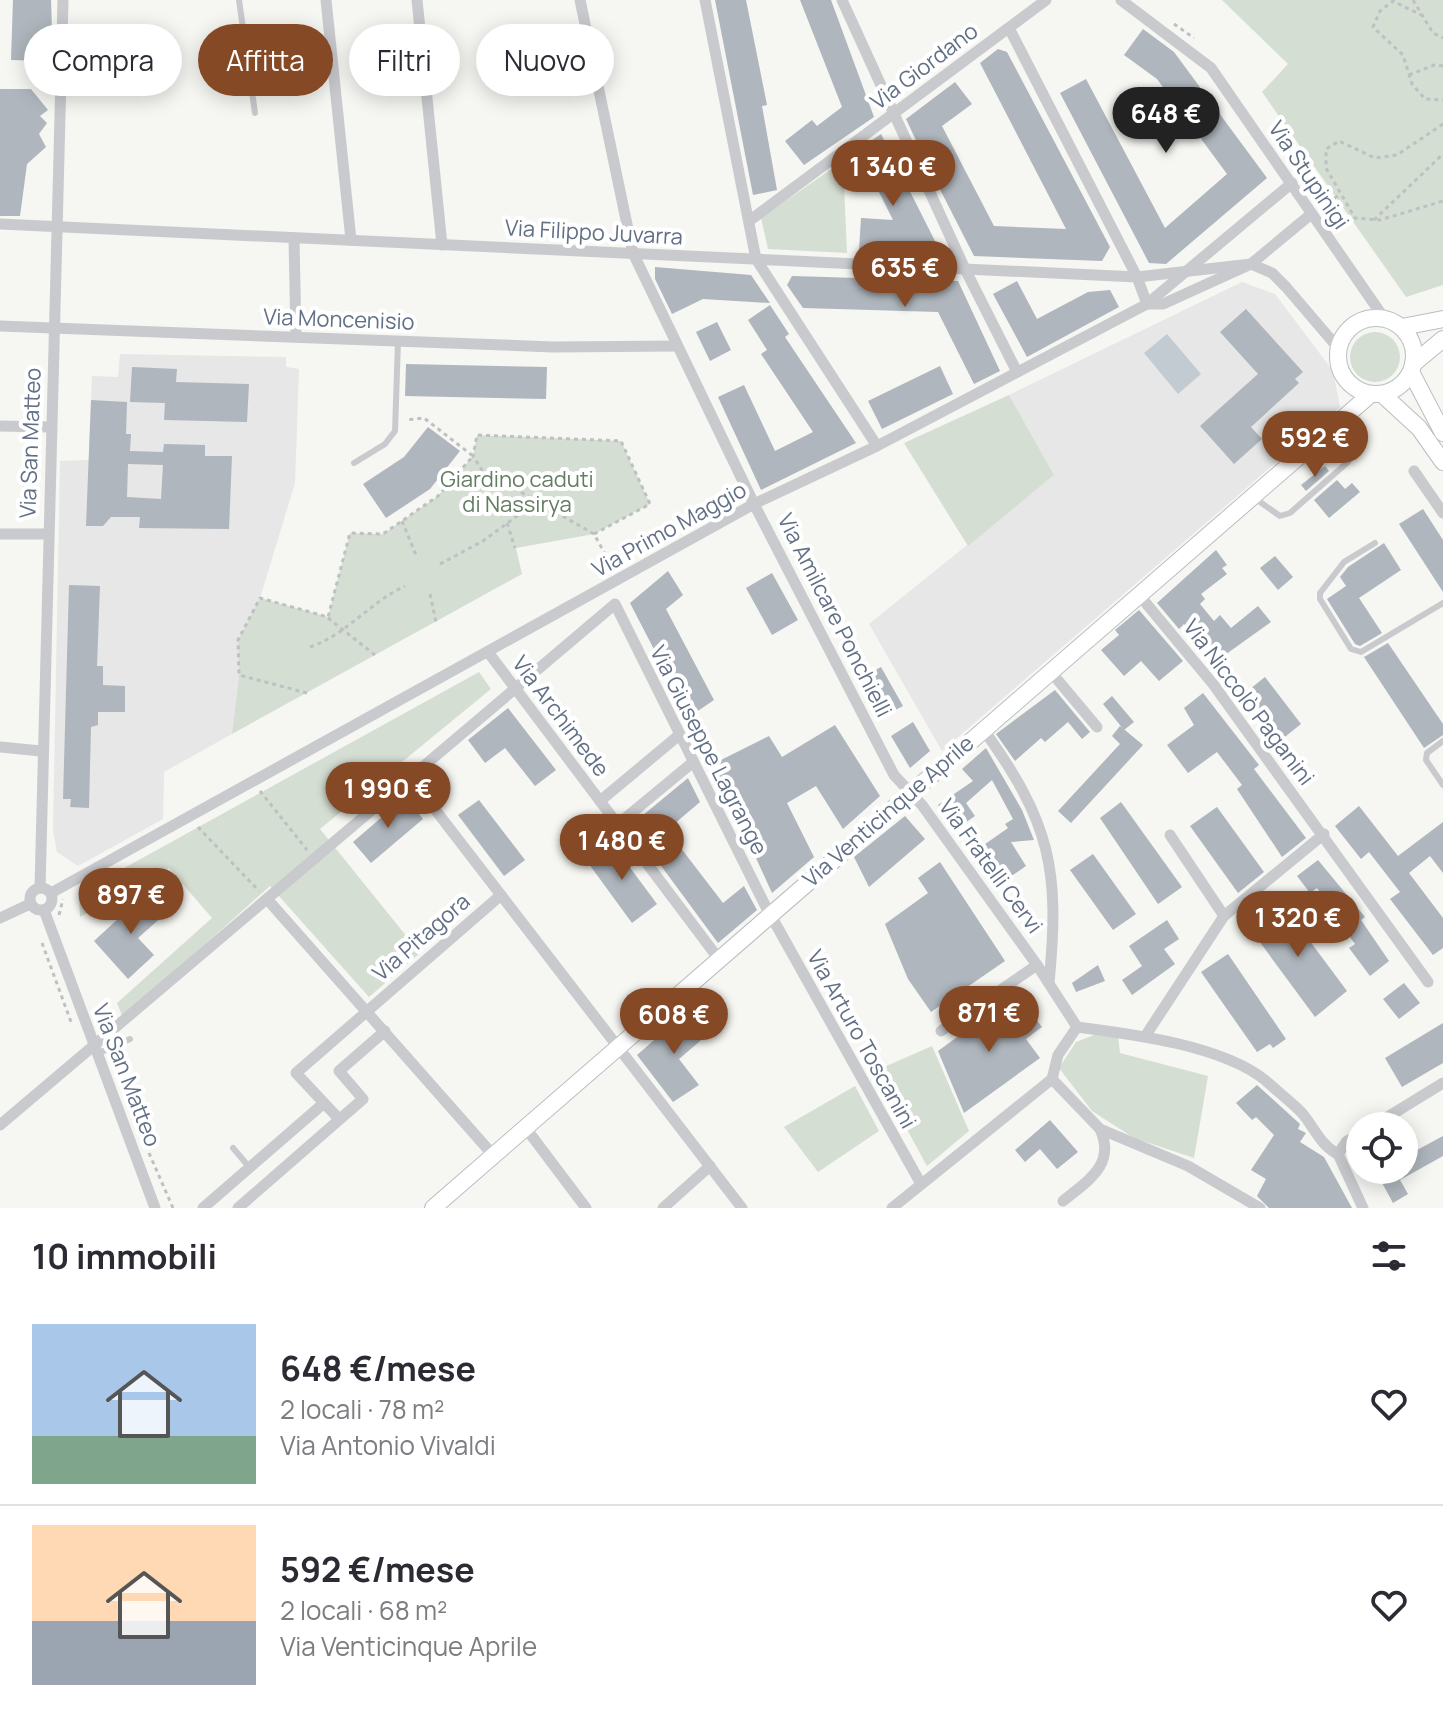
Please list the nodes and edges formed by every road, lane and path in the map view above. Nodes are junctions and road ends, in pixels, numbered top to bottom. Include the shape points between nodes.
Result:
1 (63, 0) edge
2 (239, 0) edge
3 (326, 0) edge
4 (417, 0) edge
5 (580, 0) edge
6 (705, 0) edge
7 (856, 0) edge
8 (1046, 0) edge
9 (1121, 0) edge
10 (1413, 0) edge
11 (843, 4) edge
12 (1423, 16) junction
13 (1009, 28) junction
14 (1443, 38) edge
15 (1443, 66) edge
16 (1409, 75) junction
17 (1443, 100) edge
18 (255, 113) dead end
19 (893, 114) junction
20 (1443, 124) edge
21 (1443, 154) edge
22 (1292, 183) junction
23 (1341, 194) junction
24 (1443, 201) edge
25 (1310, 215) junction
26 (1374, 220) junction
27 (749, 221) junction
28 (0, 224) edge
29 (55, 226) junction
30 (294, 238) junction
31 (351, 240) junction
32 (442, 245) junction
33 (633, 253) junction
34 (756, 259) junction
35 (1251, 264) junction
36 (965, 269) junction
37 (1185, 274) junction
38 (1137, 277) junction
39 (1147, 304) junction
40 (1384, 318) junction
41 (1443, 319) edge
42 (0, 326) edge
43 (1402, 327) junction
44 (53, 328) junction
45 (296, 337) junction
46 (1443, 339) edge
47 (398, 341) junction
48 (677, 346) junction
49 (1339, 349) junction
50 (1412, 368) junction
51 (1017, 372) junction
52 (1348, 381) junction
53 (1376, 394) junction
54 (1341, 419) junction
55 (396, 422) junction
56 (0, 426) edge
57 (50, 427) junction
58 (1443, 433) edge
59 (877, 446) junction
60 (473, 456) junction
61 (1443, 462) edge
62 (354, 463) dead end
63 (1414, 471) dead end
64 (1253, 497) junction
65 (536, 502) junction
66 (754, 504) junction
67 (1443, 513) edge
68 (402, 521) junction
69 (507, 523) junction
70 (0, 534) edge
71 (47, 534) junction
72 (594, 534) junction
73 (1375, 543) dead end
74 (515, 548) dead end
75 (416, 555) dead end
76 (440, 564) dead end
77 (619, 579) junction
78 (405, 586) dead end
79 (430, 594) dead end
80 (1140, 596) junction
81 (1443, 603) edge
82 (328, 617) junction
83 (436, 622) dead end
84 (345, 629) junction
85 (310, 647) dead end
86 (488, 652) junction
87 (375, 655) dead end
88 (1051, 672) junction
89 (514, 687) junction
90 (307, 693) dead end
91 (1097, 727) dead end
92 (983, 729) junction
93 (678, 736) junction
94 (1443, 741) edge
95 (0, 747) edge
96 (41, 751) junction
97 (692, 763) junction
98 (410, 777) junction
99 (1443, 785) edge
100 (257, 788) dead end
101 (909, 794) junction
102 (600, 801) junction
103 (188, 818) junction
104 (617, 825) junction
105 (1324, 834) junction
106 (1170, 835) dead end
107 (315, 860) junction
108 (46, 891) junction
109 (501, 895) junction
110 (267, 899) junction
111 (30, 904) junction
112 (44, 910) junction
113 (770, 914) junction
114 (1224, 916) junction
115 (0, 918) edge
116 (718, 958) junction
117 (1037, 965) junction
118 (1428, 982) dead end
119 (1049, 983) junction
120 (368, 1010) junction
121 (1077, 1027) junction
122 (385, 1031) junction
123 (941, 1031) dead end
124 (1146, 1035) junction
125 (130, 1039) dead end
126 (616, 1047) junction
127 (96, 1049) junction
128 (1052, 1079) junction
129 (1443, 1083) edge
130 (324, 1103) junction
131 (1396, 1112) edge
132 (339, 1119) junction
133 (0, 1125) edge
134 (525, 1127) junction
135 (1100, 1129) junction
136 (1346, 1142) edge
137 (233, 1148) dead end
138 (1338, 1154) junction
139 (493, 1155) junction
140 (710, 1166) junction
141 (250, 1168) junction
142 (921, 1184) junction
143 (1063, 1201) dead end
144 (155, 1208) edge
145 (203, 1208) edge
146 (238, 1208) edge
147 (433, 1208) edge
148 (586, 1208) edge
149 (663, 1208) edge
150 (742, 1208) edge
151 (892, 1208) edge
152 (1260, 1208) edge
153 (1363, 1208) edge

1 - 29 street, Via San Matteo
2 - 18 lane
3 - 31 street
4 - 32 street
5 - 33 street, Via Amilcare Ponchielli
6 - 27 street
7 - 11 street
8 - 13 street, Via Giordano
9 - 22 street, Via Stupinigi via 1211,68
10 - 12 path
11 - 19 street
12 - 14 path via 1433,33
12 - 16 path via 1393,1 1380,11 1373,27 1403,55
13 - 19 street, Via Giordano
13 - 38 street
15 - 16 path
16 - 17 path via 1425,99
19 - 27 street, Via Giordano
19 - 36 street
20 - 23 path via 1397,155 1375,158 1339,141 1326,149 1326,168
21 - 26 path
22 - 25 street, Via Stupinigi
22 - 37 street, Via Filippo Juvarra
23 - 25 path
23 - 26 path via 1355,218
24 - 26 path
25 - 35 street, Via Primo Maggio
25 - 40 street, Via Stupinigi
27 - 34 street
28 - 29 street, Via Filippo Juvarra
29 - 30 street, Via Filippo Juvarra
29 - 44 street, Via San Matteo
30 - 31 street, Via Filippo Juvarra
30 - 45 street
31 - 32 street, Via Filippo Juvarra
32 - 33 street, Via Filippo Juvarra
33 - 34 street, Via Filippo Juvarra
33 - 48 street, Via Amilcare Ponchielli
34 - 36 street, Via Filippo Juvarra
34 - 59 street
35 - 37 street, Via Filippo Juvarra
35 - 39 street, Via Primo Maggio via 1163,304
35 - 49 street via 1272,273
36 - 38 street, Via Filippo Juvarra
36 - 51 street
37 - 38 street, Via Filippo Juvarra
37 - 39 street, Via Filippo Juvarra
38 - 39 street
39 - 51 street, Via Primo Maggio
40 - 43 street
40 - 49 street via 1364,319 1347,331
41 - 43 street
42 - 44 street, Via Moncenisio
43 - 50 street via 1412,342
44 - 45 street, Via Moncenisio
44 - 57 street, Via San Matteo
45 - 47 street, Via Moncenisio
46 - 50 street
47 - 48 street, Via Moncenisio
47 - 55 lane
48 - 66 street, Via Amilcare Ponchielli
49 - 52 street via 1339,366
50 - 53 street via 1399,386
50 - 58 street
51 - 59 street, Via Primo Maggio
52 - 53 street
52 - 54 street
53 - 54 street, Via Venticinque Aprile
53 - 61 street via 1419,428
54 - 64 street, Via Venticinque Aprile
54 - 64 lane via 1353,449 1348,462 1290,513 1280,516
55 - 60 path via 424,418
55 - 62 lane via 385,444
56 - 57 street
57 - 71 street, Via San Matteo
59 - 66 street, Via Primo Maggio
60 - 65 path via 489,474
60 - 68 path via 438,496
60 - 72 path via 477,435 621,441 650,504
63 - 67 street
64 - 80 street, Via Venticinque Aprile
65 - 69 path
65 - 72 path
66 - 77 street, Via Primo Maggio
66 - 101 street, Via Amilcare Ponchielli via 894,775
68 - 75 path
68 - 82 path via 383,534 350,533
69 - 74 path
69 - 76 path
70 - 71 street
71 - 96 street, Via San Matteo
72 - 77 path
73 - 81 lane via 1344,562 1320,593 1351,649 1361,652
77 - 86 street, Via Primo Maggio
78 - 84 path
79 - 83 path
80 - 88 street, Via Venticinque Aprile
80 - 105 street, Via Niccolò Paganini
82 - 84 path
82 - 90 path via 260,598 238,640 239,675
84 - 85 path
84 - 87 path
86 - 89 street, Via Archimede
86 - 103 street, Via Primo Maggio
88 - 91 street
88 - 92 street, Via Venticinque Aprile
89 - 93 street, Via Giuseppe Lagrange via 615,604
89 - 98 street
89 - 102 street, Via Archimede
92 - 101 street, Via Venticinque Aprile
92 - 119 street via 1041,827 1051,861
93 - 97 street, Via Giuseppe Lagrange
93 - 102 street
94 - 99 lane via 1426,760
95 - 96 street
96 - 108 street, Via San Matteo
97 - 104 street
97 - 113 street, Via Giuseppe Lagrange
98 - 107 street
98 - 109 street, Via Pitagora
100 - 107 path
101 - 113 street, Via Venticinque Aprile
101 - 117 street, Via Fratelli Cervi
102 - 104 street, Via Archimede
103 - 108 street, Via Primo Maggio
103 - 110 path
104 - 116 street, Via Archimede
105 - 114 street
105 - 118 street, Via Niccolò Paganini
106 - 114 street
107 - 110 street
108 - 111 street via 31,894
108 - 112 street via 53,901
109 - 120 street, Via Pitagora
109 - 126 street, Via Pitagora
110 - 120 street
110 - 127 street
111 - 112 street
111 - 115 street
112 - 127 street, Via San Matteo
113 - 116 street, Via Venticinque Aprile
113 - 142 street, Via Arturo Toscanini
114 - 124 street
116 - 126 street, Via Venticinque Aprile
117 - 119 street, Via Fratelli Cervi
117 - 123 street, Via Fratelli Cervi
119 - 121 street, Via Fratelli Cervi
120 - 122 street
120 - 130 street, Via Pitagora via 296,1073
121 - 124 street
121 - 128 street via 1058,1055
122 - 132 street via 339,1071 363,1099
122 - 139 street
124 - 138 street via 1229,1060 1262,1078
125 - 127 lane
126 - 134 street, Via Venticinque Aprile
126 - 140 street, Via Pitagora
127 - 133 street
127 - 144 street, Via San Matteo
128 - 135 street
128 - 142 street
129 - 131 street
130 - 132 street
130 - 141 street
132 - 146 street
134 - 139 street, Via Venticinque Aprile
134 - 148 street
135 - 143 street via 1105,1160
135 - 152 street via 1188,1166
136 - 138 street
137 - 141 lane
138 - 153 street
139 - 147 street, Via Venticinque Aprile
140 - 149 street
140 - 150 street, Via Pitagora
141 - 145 street
142 - 151 street

